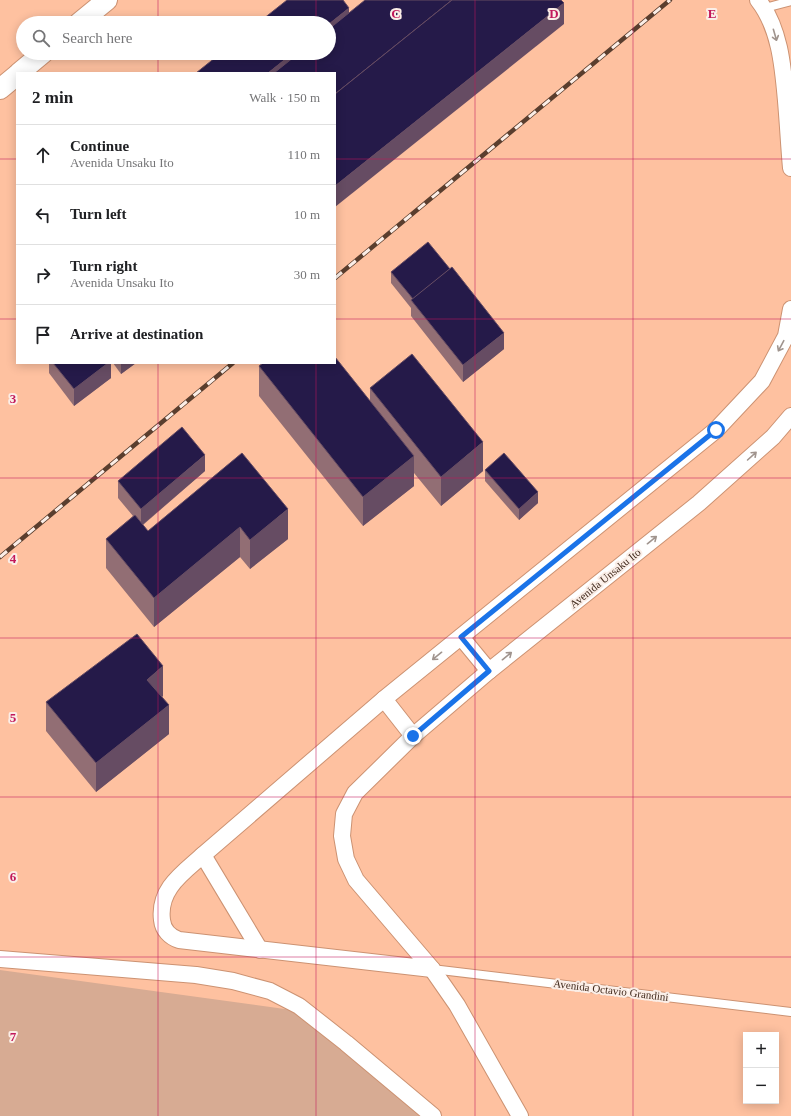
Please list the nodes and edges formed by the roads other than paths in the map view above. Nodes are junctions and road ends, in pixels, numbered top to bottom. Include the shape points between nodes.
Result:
1 (107, 0) edge
2 (791, 1) edge
3 (761, 4) edge
4 (88, 16) edge
5 (35, 60) edge
6 (20, 72) edge
7 (16, 76) edge
8 (0, 89) edge
9 (791, 168) edge
10 (791, 309) edge
11 (791, 416) edge
12 (461, 637) junction
13 (489, 671) junction
14 (384, 699) junction
15 (413, 736) junction
16 (203, 855) junction
17 (260, 950) junction
18 (0, 959) edge
19 (432, 969) junction
20 (791, 1012) edge
21 (433, 1116) edge
22 (520, 1116) edge

1 - 4 street
2 - 3 lane
3 -> 9 street via 774,30 782,61
5 - 6 street
7 - 8 street
10 -> 12 street via 786,336 762,381 716,430
13 -> 11 street, Avenida Unsaku Ito via 699,503 773,437
12 - 13 street
12 -> 14 street
13 - 15 street, Avenida Unsaku Ito
14 - 15 street
14 - 16 street
15 - 19 street, Avenida Unsaku Ito via 354,794 344,814 342,836 346,859 356,880
16 - 17 street
16 - 17 street via 174,881 165,894 161,916 166,930 172,938 179,940
17 - 19 street
18 - 21 street via 196,976 233,981 270,991 299,1006
19 - 20 lane, Avenida Octavio Grandini
19 - 22 street, Avenida Unsaku Ito via 458,1005

